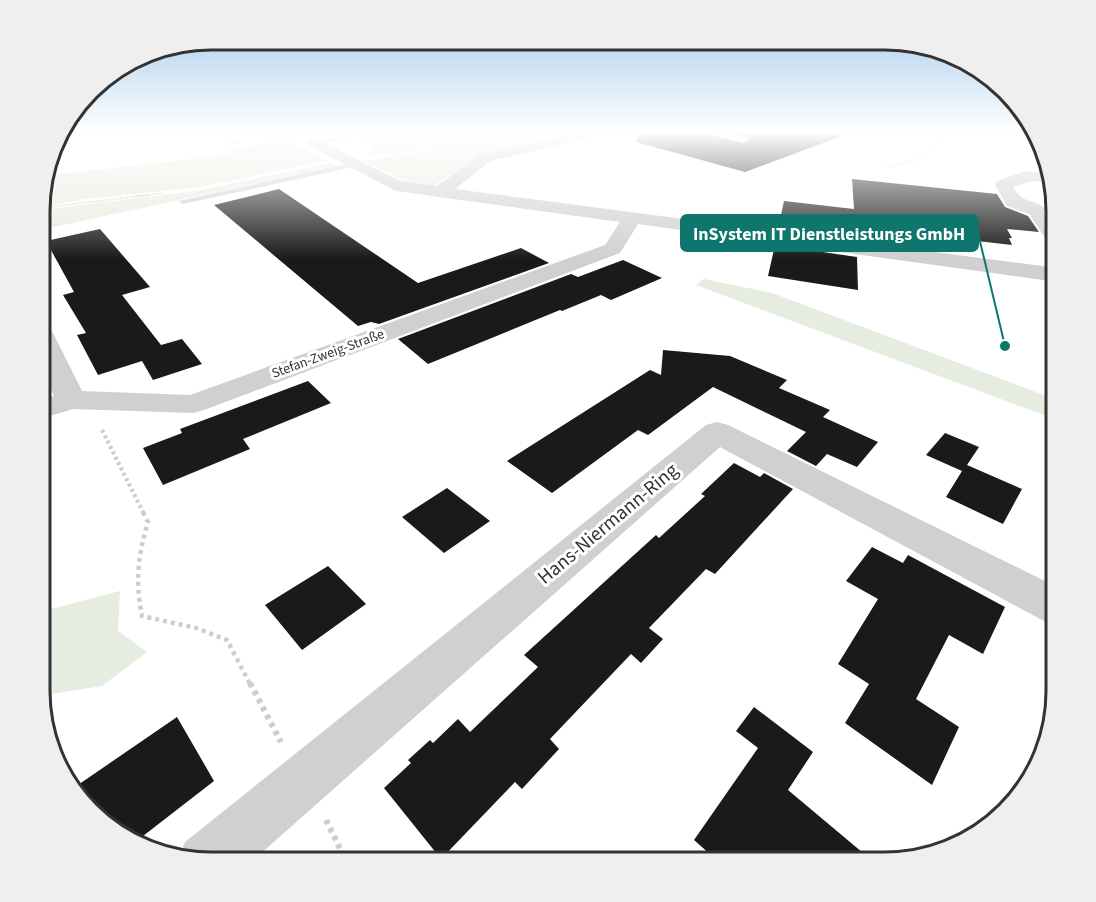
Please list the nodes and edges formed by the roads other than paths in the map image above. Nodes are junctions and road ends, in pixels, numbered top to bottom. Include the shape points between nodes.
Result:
1 (303, 175) edge
2 (376, 175) edge
3 (462, 175) edge
4 (1043, 177) edge
5 (440, 192) junction
6 (183, 201) dead end
7 (632, 218) junction
8 (1046, 225) edge
9 (1046, 274) edge
10 (50, 355) edge
11 (71, 400) junction
12 (50, 407) edge
13 (1046, 601) edge
14 (219, 852) edge

1 - 6 lane
2 - 5 street via 396,186
3 - 5 street
4 - 8 street via 1026,176 1003,185 1013,202 1036,210
5 - 7 street
7 - 9 street
7 - 11 street, Stefan-Zweig-Straße via 613,249 193,404
10 - 11 street
11 - 12 street, Stefan-Zweig-Straße
13 - 14 street, Hans-Niermann-Ring via 717,432

